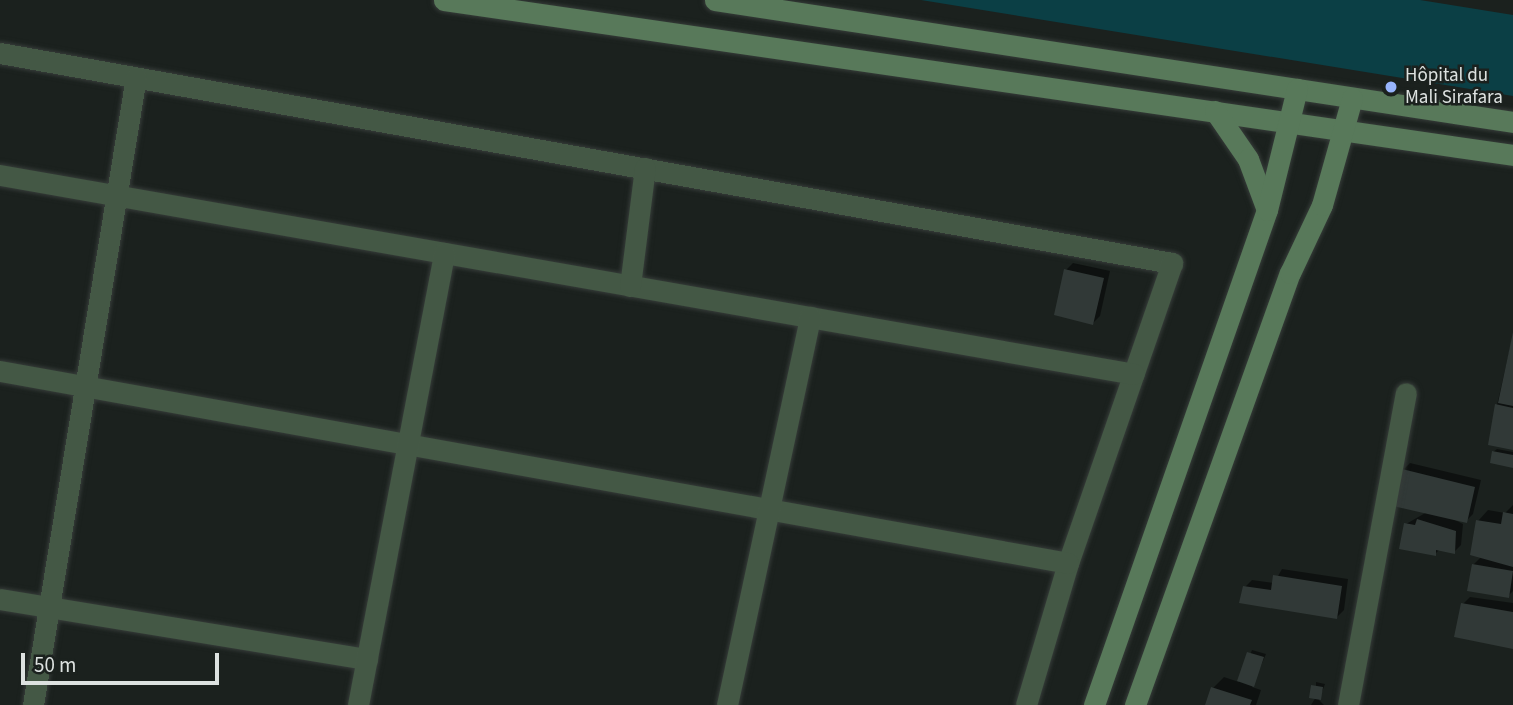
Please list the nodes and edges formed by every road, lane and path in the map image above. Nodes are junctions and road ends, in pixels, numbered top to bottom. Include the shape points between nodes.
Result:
1 (444, 0) edge
2 (715, 0) edge
3 (0, 52) edge
4 (135, 77) junction
5 (1297, 89) junction
6 (1352, 98) junction
7 (1216, 111) junction
8 (1291, 121) junction
9 (1513, 122) edge
10 (1346, 131) junction
11 (1513, 155) edge
12 (645, 168) junction
13 (0, 175) edge
14 (116, 195) junction
15 (1266, 210) junction
16 (444, 253) junction
17 (630, 286) junction
18 (810, 317) junction
19 (0, 372) edge
20 (1133, 374) junction
21 (85, 387) junction
22 (1406, 393) dead end
23 (408, 444) junction
24 (769, 509) junction
25 (1068, 563) junction
26 (0, 599) edge
27 (49, 607) junction
28 (367, 659) junction
29 (33, 705) edge
30 (358, 705) edge
31 (727, 705) edge
32 (1026, 705) edge
33 (1094, 705) edge
34 (1135, 705) edge
35 (1348, 705) edge

1 - 7 main road
2 - 5 main road
3 - 4 street
4 - 12 street
4 - 14 street
5 - 6 main road
5 - 8 main road
6 - 9 main road
6 - 10 main road
7 - 8 main road
7 - 15 main road via 1248,159
8 - 10 main road
8 - 15 main road
10 - 11 main road
10 - 34 main road via 1322,205 1290,273
12 - 17 street
12 - 20 street via 1172,263
13 - 14 street
14 - 16 street
14 - 21 street
15 - 33 main road
16 - 17 street
16 - 23 street
17 - 18 street
18 - 20 street
18 - 24 street
19 - 21 street
20 - 25 street
21 - 23 street
21 - 27 street
22 - 35 street
23 - 24 street
23 - 28 street
24 - 25 street
24 - 31 street
25 - 32 street
26 - 27 street
27 - 28 street
27 - 29 street
28 - 30 street

